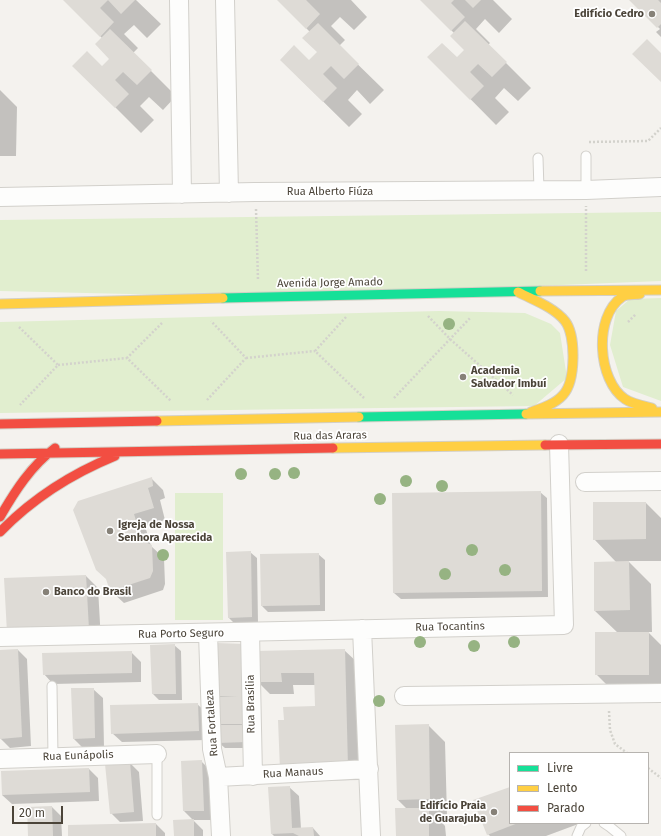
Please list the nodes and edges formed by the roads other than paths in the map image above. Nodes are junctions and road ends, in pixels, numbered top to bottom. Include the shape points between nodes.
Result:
1 (179, 0) edge
2 (225, 0) edge
3 (586, 156) dead end
4 (538, 158) dead end
5 (661, 187) edge
6 (539, 190) junction
7 (586, 190) junction
8 (229, 193) junction
9 (182, 194) junction
10 (0, 197) edge
11 (517, 291) junction
12 (661, 291) edge
13 (0, 304) edge
14 (661, 412) edge
15 (522, 415) junction
16 (100, 422) junction
17 (0, 424) edge
18 (84, 431) dead end
19 (64, 443) dead end
20 (559, 444) junction
21 (661, 444) edge
22 (124, 452) junction
23 (48, 453) junction
24 (0, 454) edge
25 (661, 481) edge
26 (585, 482) dead end
27 (0, 517) edge
28 (0, 532) edge
29 (362, 629) junction
30 (250, 632) junction
31 (208, 634) junction
32 (0, 638) edge
33 (52, 686) dead end
34 (661, 693) edge
35 (404, 696) dead end
36 (157, 754) joint
37 (54, 757) junction
38 (0, 758) edge
39 (369, 769) junction
40 (253, 776) junction
41 (218, 777) junction
42 (157, 815) dead end
43 (584, 824) edge
44 (606, 824) edge
45 (222, 836) edge
46 (371, 836) edge
47 (577, 836) edge
48 (621, 836) edge

1 - 9 street
2 - 8 street
3 - 7 lane
4 - 6 lane
5 - 7 street, Rua Alberto Fiúza
6 - 7 street, Rua Alberto Fiúza
6 - 8 street, Rua Alberto Fiúza
8 - 9 street, Rua Alberto Fiúza
9 - 10 street, Rua Alberto Fiúza
11 - 12 main road, Avenida Jorge Amado
11 - 13 main road, Avenida Jorge Amado
11 - 15 main road via 555,313 565,322 570,330 573,346 570,384 565,393 546,407
12 - 14 main road via 623,296 614,304 607,316 602,346 614,388 626,400
14 - 15 main road
15 - 16 main road
16 - 17 main road
16 - 18 main road
19 - 23 main road
20 - 21 main road, Rua das Araras
20 - 22 main road, Rua das Araras
20 - 29 street, Rua Tocantins via 564,625
22 - 23 main road, Rua das Araras
22 - 28 main road via 62,481 34,500
23 - 24 main road, Rua das Araras
23 - 27 main road via 19,487
25 - 26 street
29 - 30 street, Rua Porto Seguro
29 - 39 street
30 - 31 street, Rua Porto Seguro
30 - 40 street, Rua Brasília
31 - 32 street, Rua Porto Seguro
31 - 41 street, Rua Fortaleza via 212,749
33 - 37 lane
34 - 35 street
36 - 37 street, Rua Eunápolis
36 - 42 lane
37 - 38 street, Rua Eunápolis
39 - 40 street, Rua Manaus
39 - 46 street
40 - 41 street, Rua Manaus
41 - 45 street, Rua Fortaleza
43 - 47 lane
44 - 48 lane

